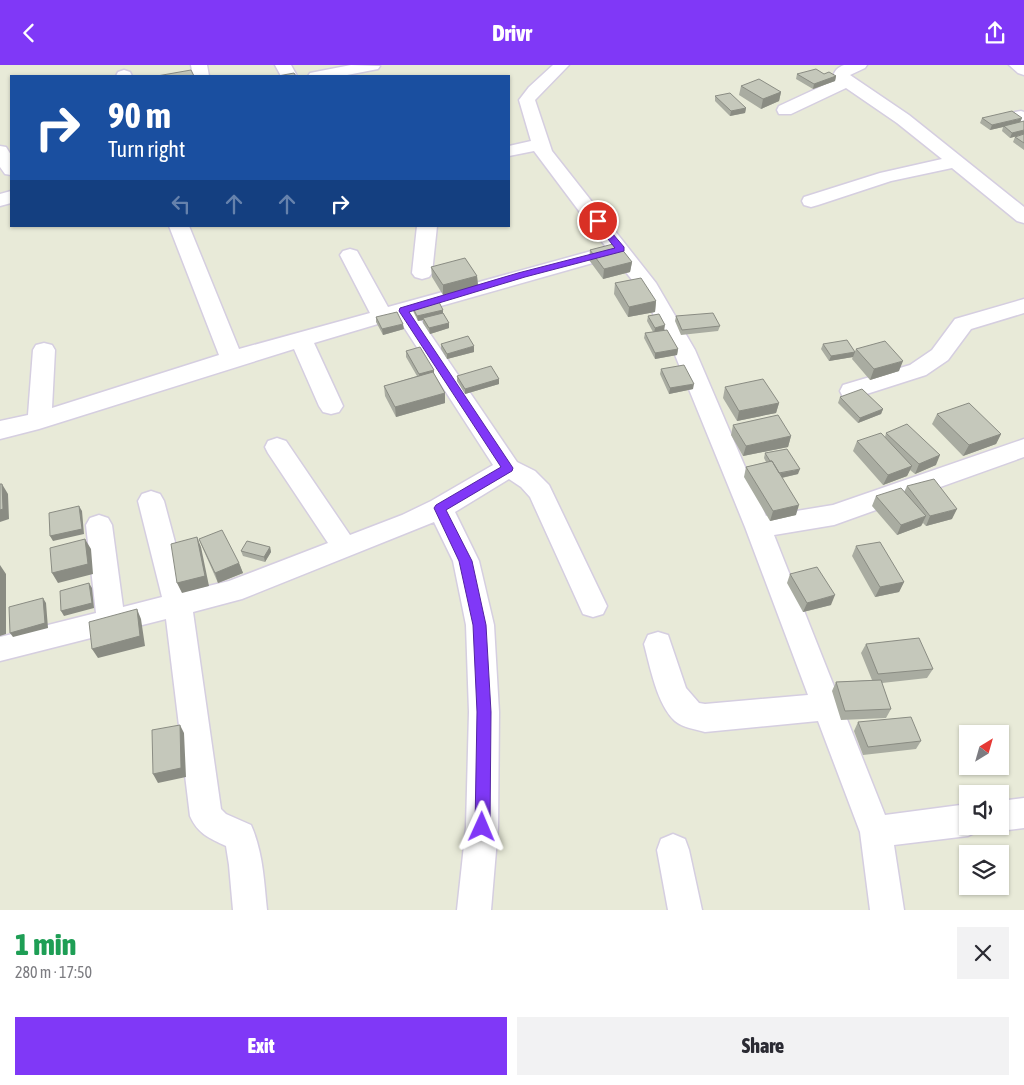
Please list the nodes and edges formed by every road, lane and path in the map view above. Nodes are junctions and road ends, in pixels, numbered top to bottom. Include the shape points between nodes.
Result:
1 (561, 65) edge
2 (859, 65) edge
3 (1017, 65) edge
4 (373, 69) edge
5 (1024, 70) edge
6 (324, 75) edge
7 (839, 76) junction
8 (785, 110) dead end
9 (540, 144) junction
10 (0, 151) edge
11 (510, 151) edge
12 (955, 162) junction
13 (10, 167) edge
14 (811, 201) dead end
15 (1024, 217) edge
16 (179, 227) edge
17 (427, 227) edge
18 (620, 249) junction
19 (350, 255) dead end
20 (422, 273) dead end
21 (1024, 307) edge
22 (393, 313) junction
23 (301, 339) junction
24 (44, 350) dead end
25 (232, 359) junction
26 (851, 391) edge
27 (331, 406) dead end
28 (39, 421) junction
29 (0, 430) edge
30 (277, 447) dead end
31 (1024, 448) edge
32 (508, 468) junction
33 (152, 501) dead end
34 (440, 508) junction
35 (99, 525) dead end
36 (758, 527) junction
37 (345, 548) junction
38 (178, 605) junction
39 (593, 606) dead end
40 (111, 621) junction
41 (658, 643) dead end
42 (0, 649) edge
43 (828, 707) junction
44 (1024, 813) edge
45 (1009, 815) edge
46 (959, 821) edge
47 (876, 832) junction
48 (673, 849) dead end
49 (250, 910) edge
50 (474, 910) edge
51 (685, 910) edge
52 (887, 910) edge

1 - 9 street via 532,91 527,100
2 - 7 street
3 - 5 street
4 - 6 street
7 - 8 street
7 - 12 street via 902,119
9 - 11 street
9 - 18 street
10 - 13 street
12 - 14 street via 886,177
12 - 15 street
16 - 25 street
17 - 20 street
18 - 22 street
18 - 36 street via 649,288 684,350
19 - 22 street
21 - 26 street via 963,324 940,355 918,370
22 - 23 street
22 - 32 street
23 - 25 street
23 - 27 street
24 - 28 street
25 - 28 street
28 - 29 street
30 - 37 street
31 - 36 street via 834,515
32 - 34 street
32 - 39 street via 520,472 540,493
33 - 38 street
34 - 37 street
34 - 50 street via 466,561 480,625 484,712 482,827
35 - 40 street
36 - 43 street
37 - 38 street via 232,591
38 - 40 street
38 - 49 street via 206,816 215,825 240,836
40 - 42 street
41 - 43 street via 677,700 685,711 694,716
43 - 47 street
44 - 45 street
46 - 47 street
47 - 52 street
48 - 51 street

